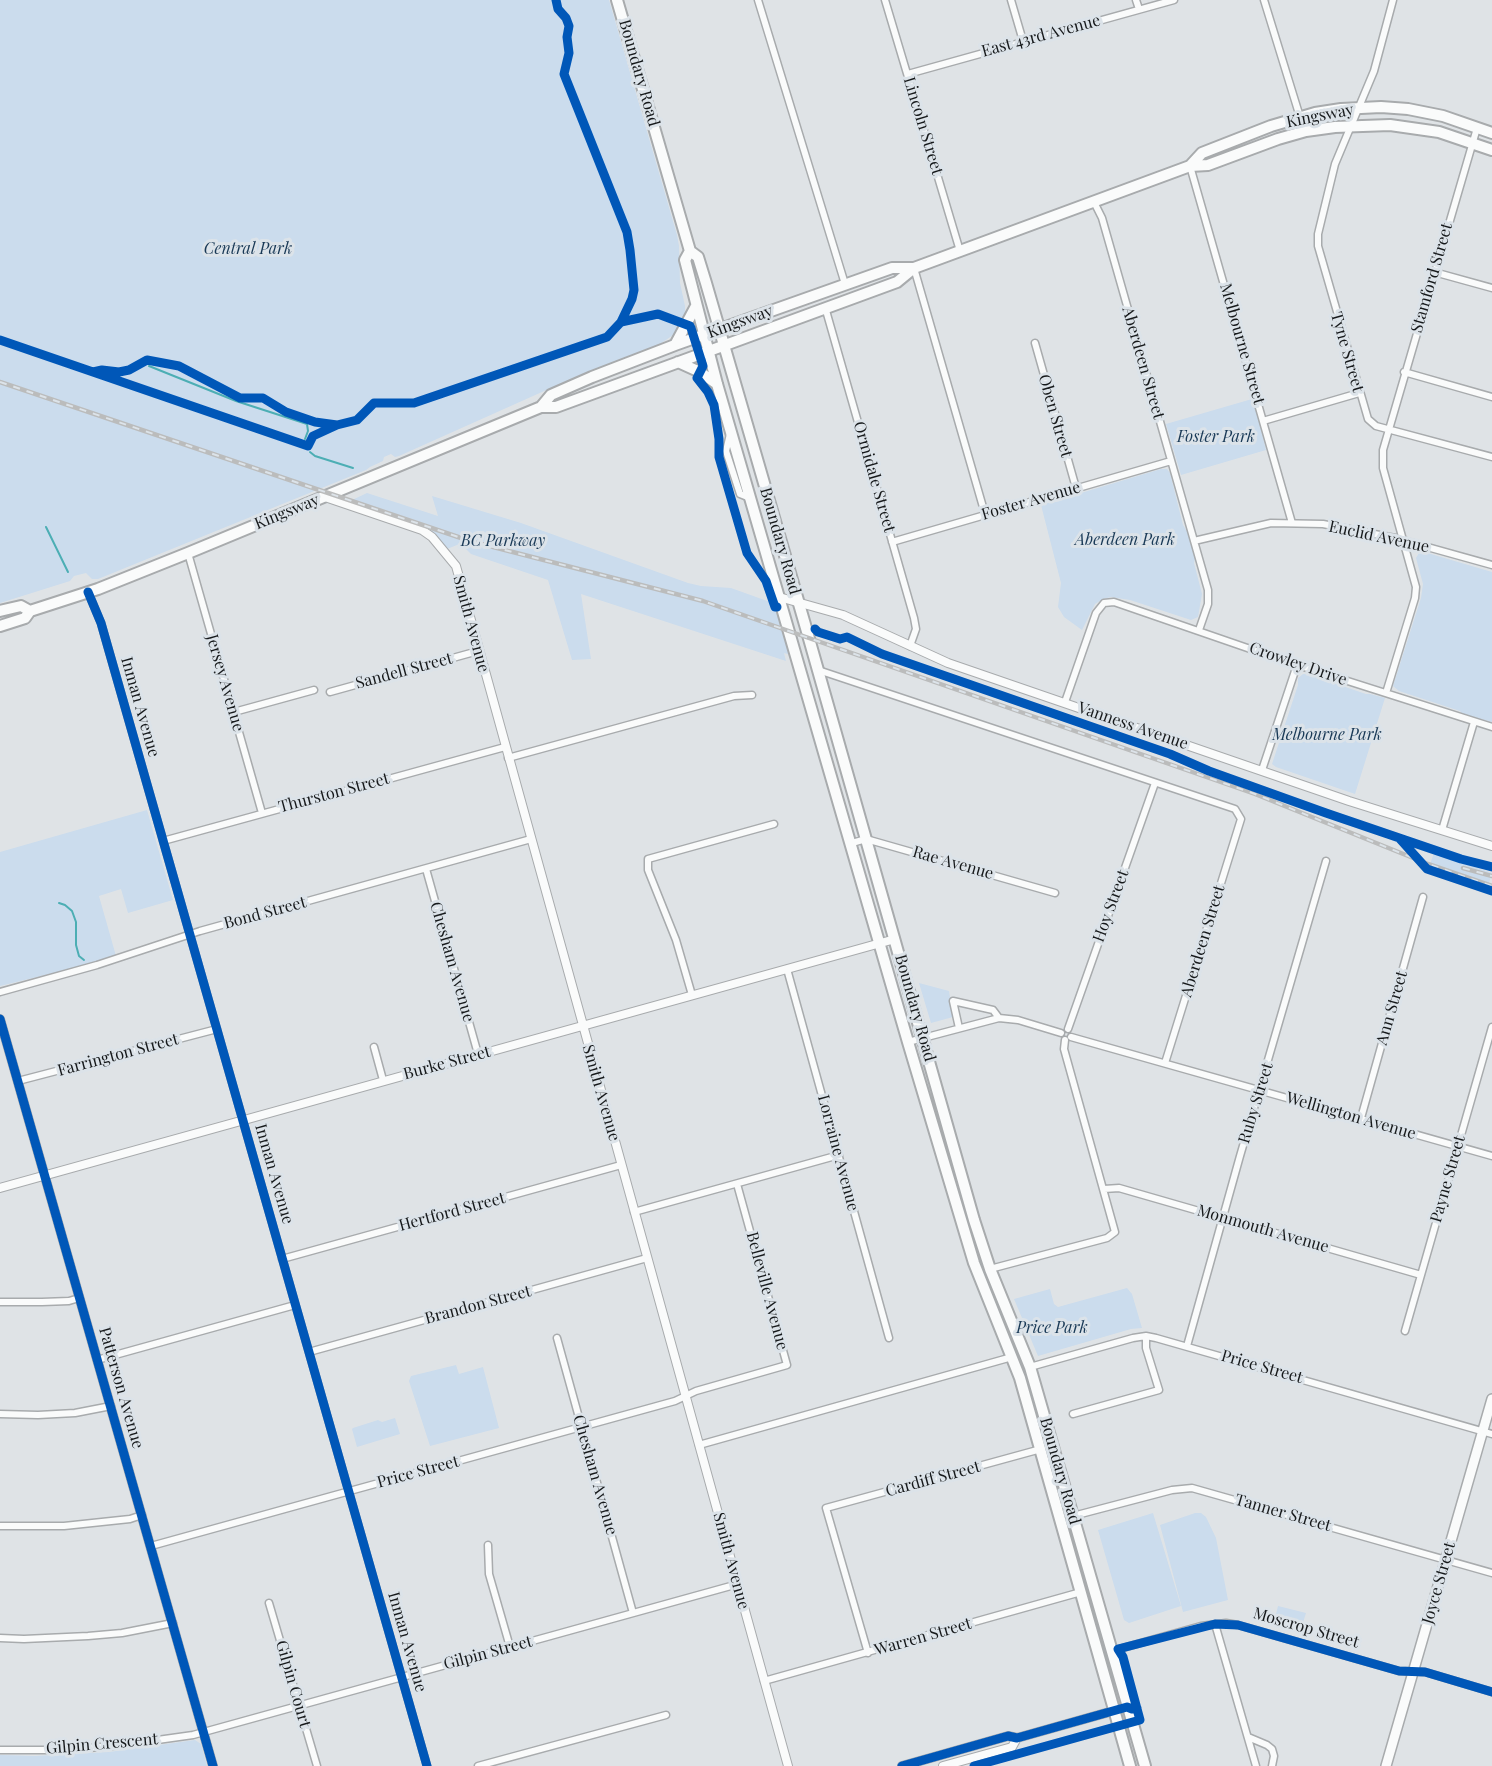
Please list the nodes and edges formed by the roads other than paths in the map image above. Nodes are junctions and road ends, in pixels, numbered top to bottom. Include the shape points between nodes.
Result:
1 (618, 0) edge
2 (758, 0) edge
3 (885, 0) edge
4 (1011, 0) edge
5 (1136, 0) edge
6 (1174, 0) edge
7 (1264, 0) edge
8 (1393, 0) edge
9 (1139, 9) junction
10 (1023, 41) junction
11 (908, 74) junction
12 (1358, 108) junction
13 (1300, 117) junction
14 (1350, 126) junction
15 (1478, 127) junction
16 (1492, 133) edge
17 (1473, 142) junction
18 (1492, 150) edge
19 (1190, 166) junction
20 (1094, 202) junction
21 (690, 251) junction
22 (960, 251) junction
23 (914, 268) junction
24 (1434, 272) junction
25 (844, 284) junction
26 (1492, 288) edge
27 (696, 306) junction
28 (825, 307) junction
29 (719, 329) junction
30 (704, 335) junction
31 (1035, 343) dead end
32 (675, 345) junction
33 (723, 346) junction
34 (709, 351) junction
35 (678, 362) junction
36 (1404, 372) junction
37 (717, 384) junction
38 (1359, 393) junction
39 (1492, 397) edge
40 (541, 407) junction
41 (1263, 421) junction
42 (1388, 428) junction
43 (1492, 457) edge
44 (1171, 461) junction
45 (1076, 488) junction
46 (325, 496) junction
47 (985, 514) junction
48 (1292, 523) junction
49 (1404, 540) junction
50 (1194, 541) junction
51 (892, 542) junction
52 (188, 553) junction
53 (1492, 565) edge
54 (88, 592) junction
55 (779, 597) junction
56 (798, 603) junction
57 (0, 611) edge
58 (30, 611) junction
59 (0, 626) edge
60 (1199, 630) junction
61 (910, 646) junction
62 (478, 651) junction
63 (1297, 665) junction
64 (818, 670) junction
65 (314, 690) dead end
66 (330, 692) dead end
67 (1386, 693) junction
68 (752, 695) dead end
69 (1065, 702) junction
70 (234, 712) junction
71 (1474, 722) junction
72 (1492, 727) edge
73 (505, 747) junction
74 (508, 758) junction
75 (1262, 770) junction
76 (1155, 783) junction
77 (262, 813) junction
78 (774, 824) dead end
79 (1442, 830) junction
80 (531, 839) junction
81 (866, 839) junction
82 (163, 841) junction
83 (852, 843) junction
84 (1492, 846) edge
85 (1326, 861) dead end
86 (426, 869) junction
87 (1055, 893) dead end
88 (1423, 897) dead end
89 (189, 934) junction
90 (895, 939) junction
91 (880, 943) junction
92 (787, 969) junction
93 (0, 992) edge
94 (692, 995) junction
95 (999, 1018) junction
96 (0, 1019) edge
97 (582, 1025) junction
98 (1492, 1027) edge
99 (959, 1028) junction
100 (217, 1029) junction
101 (1066, 1037) junction
102 (923, 1038) junction
103 (908, 1042) junction
104 (374, 1047) dead end
105 (478, 1054) junction
106 (1166, 1063) junction
107 (383, 1080) junction
108 (18, 1081) junction
109 (1261, 1090) junction
110 (1360, 1118) junction
111 (243, 1120) junction
112 (1457, 1146) junction
113 (839, 1155) junction
114 (1492, 1156) edge
115 (621, 1165) junction
116 (45, 1175) junction
117 (737, 1184) junction
118 (0, 1188) edge
119 (1104, 1189) junction
120 (634, 1212) junction
121 (1223, 1217) junction
122 (647, 1258) junction
123 (282, 1259) junction
124 (990, 1269) junction
125 (1421, 1275) junction
126 (80, 1298) junction
127 (0, 1302) edge
128 (295, 1305) junction
129 (1405, 1331) dead end
130 (1003, 1333) junction
131 (1146, 1336) junction
132 (557, 1338) dead end
133 (889, 1338) dead end
134 (1188, 1346) junction
135 (309, 1352) junction
136 (1012, 1356) junction
137 (97, 1360) junction
138 (1030, 1367) junction
139 (685, 1397) junction
140 (1492, 1399) edge
141 (111, 1406) junction
142 (0, 1414) edge
143 (1073, 1414) dead end
144 (581, 1427) junction
145 (1487, 1432) edge
146 (699, 1444) junction
147 (1041, 1449) junction
148 (348, 1491) junction
149 (142, 1515) junction
150 (1073, 1516) junction
151 (0, 1526) edge
152 (488, 1545) dead end
153 (151, 1546) junction
154 (1446, 1559) junction
155 (1492, 1573) edge
156 (738, 1584) junction
157 (1082, 1592) junction
158 (269, 1603) dead end
159 (633, 1613) junction
160 (173, 1623) junction
161 (1215, 1624) junction
162 (0, 1638) edge
163 (510, 1647) junction
164 (1111, 1651) junction
165 (868, 1653) junction
166 (1413, 1672) junction
167 (401, 1677) junction
168 (764, 1681) junction
169 (1492, 1692) edge
170 (299, 1705) junction
171 (1127, 1707) junction
172 (1115, 1710) junction
173 (666, 1715) dead end
174 (204, 1732) junction
175 (1248, 1737) junction
176 (1017, 1738) junction
177 (0, 1750) edge
178 (213, 1766) edge
179 (317, 1766) edge
180 (427, 1766) edge
181 (478, 1766) edge
182 (788, 1766) edge
183 (902, 1766) edge
184 (943, 1766) edge
185 (1130, 1766) edge
186 (1145, 1766) edge
187 (1256, 1766) edge
188 (1272, 1766) edge
189 (1386, 1766) edge

1 - 21 main road, Boundary Road
2 - 25 street
3 - 11 street, Lincoln Street
4 - 10 street
5 - 9 street
6 - 9 street, East 43rd Avenue
7 - 13 street
8 - 12 street, Tyne Street via 1374,71
9 - 10 street, East 43rd Avenue
10 - 11 street, East 43rd Avenue
11 - 22 street, Lincoln Street
12 - 13 main road, Kingsway
12 - 14 street, Tyne Street
12 - 15 main road, Kingsway via 1408,109
13 - 19 main road, Kingsway via 1202,153
14 - 17 main road, Kingsway via 1390,125 1429,130
14 - 19 main road, Kingsway via 1306,131 1208,165
14 - 38 street, Tyne Street via 1331,180 1317,242
15 - 16 main road, Kingsway
15 - 17 street, Stamford Street
17 - 18 main road, Kingsway
17 - 24 street, Stamford Street
19 - 20 main road, Kingsway
19 - 41 street, Melbourne Street
20 - 22 main road, Kingsway
20 - 44 street, Aberdeen Street via 1102,218
21 - 27 main road, Boundary Road via 685,260
21 - 29 main road, Boundary Road via 698,257
22 - 23 main road, Kingsway
23 - 25 main road, Kingsway via 892,268
23 - 28 main road, Kingsway via 897,282
23 - 47 street
24 - 26 street
24 - 36 street, Stamford Street
25 - 29 main road, Kingsway
27 - 30 main road, Boundary Road
27 - 32 main road
28 - 33 main road, Kingsway
28 - 51 street, Ormidale Street
29 - 30 main road, Kingsway
29 - 33 main road, Boundary Road
30 - 32 main road, Kingsway
30 - 34 main road, Boundary Road
31 - 45 street, Oben Street
32 - 40 main road, Kingsway via 551,395
33 - 34 main road, Kingsway
33 - 56 main road, Boundary Road
34 - 35 main road, Kingsway
34 - 37 main road, Boundary Road
35 - 37 main road
35 - 40 main road, Kingsway via 556,407
36 - 39 street
36 - 42 street, Stamford Street
37 - 55 main road, Boundary Road
38 - 41 street
38 - 42 street, Tyne Street via 1368,419 1376,426
40 - 46 main road, Kingsway
41 - 48 street, Melbourne Street
42 - 43 street, Tyne Street
42 - 49 street via 1383,468
44 - 45 street, Foster Avenue
44 - 50 street, Aberdeen Street
45 - 47 street, Foster Avenue
46 - 52 main road, Kingsway
46 - 62 street, Smith Avenue via 432,537 456,566
47 - 51 street, Foster Avenue
48 - 49 street, Euclid Avenue via 1341,526
48 - 50 street, Euclid Avenue via 1249,527
49 - 53 street, Euclid Avenue
49 - 67 street via 1415,578 1415,598
50 - 60 street, Aberdeen Street via 1209,596
51 - 61 street, Ormidale Street via 916,624
52 - 54 main road, Kingsway
52 - 70 street, Jersey Avenue
54 - 58 main road, Kingsway
54 - 82 street, Inman Avenue via 101,623
55 - 56 street, Vanness Avenue
55 - 83 main road, Boundary Road
56 - 61 street, Vanness Avenue via 843,615
56 - 64 main road, Boundary Road
57 - 58 main road, Kingsway via 21,606
58 - 59 main road, Kingsway via 25,618
60 - 63 street, Crowley Drive
60 - 69 street, Crowley Drive via 1119,602 1104,603 1092,621
61 - 69 street, Vanness Avenue via 948,663
62 - 66 street, Sandell Street
62 - 73 street, Smith Avenue
63 - 67 street, Crowley Drive
63 - 75 street
64 - 76 street
64 - 81 main road, Boundary Road
65 - 70 street
67 - 71 street, Crowley Drive
68 - 74 street via 734,696
69 - 75 street, Vanness Avenue
70 - 77 street, Jersey Avenue
71 - 72 street, Crowley Drive
71 - 79 street
73 - 74 street, Smith Avenue
73 - 77 street, Thurston Street
74 - 80 street, Smith Avenue
75 - 79 street, Vanness Avenue
76 - 101 street, Hoy Street via 1068,1029 1064,1029
76 - 106 street, Aberdeen Street via 1235,809 1241,819
77 - 82 street, Thurston Street
78 - 94 street via 648,859 648,870 681,954
79 - 84 street, Vanness Avenue
80 - 86 street, Bond Street
80 - 97 street, Smith Avenue
81 - 83 street
81 - 87 street, Rae Avenue
81 - 90 main road, Boundary Road
82 - 89 street, Inman Avenue
83 - 91 main road, Boundary Road
85 - 109 street, Ruby Street
86 - 89 street, Bond Street
86 - 105 street, Chesham Avenue
88 - 110 street, Ann Street
89 - 93 street, Bond Street
89 - 100 street, Inman Avenue
90 - 91 street, Burke Street
90 - 102 main road, Boundary Road
91 - 92 street, Burke Street
91 - 103 main road, Boundary Road
92 - 94 street, Burke Street
92 - 113 street, Lorraine Avenue
94 - 97 street, Burke Street
95 - 99 street, Wellington Avenue
95 - 99 street, Wellington Avenue via 993,1010 953,1001
95 - 101 street, Wellington Avenue via 1018,1020
96 - 108 street, Patterson Avenue
97 - 105 street, Burke Street
97 - 115 street, Smith Avenue
98 - 112 street, Payne Street
99 - 102 street, Wellington Avenue
100 - 108 street, Farrington Street
100 - 111 street, Inman Avenue
101 - 106 street, Wellington Avenue
101 - 119 street via 1064,1048
102 - 103 street, Wellington Avenue
102 - 124 main road, Boundary Road
103 - 130 main road, Boundary Road via 974,1263
104 - 107 street
105 - 107 street, Burke Street
106 - 109 street, Wellington Avenue
107 - 111 street, Burke Street
108 - 116 street, Patterson Avenue
109 - 110 street, Wellington Avenue
109 - 121 street, Ruby Street
110 - 112 street, Wellington Avenue
111 - 116 street, Burke Street
111 - 123 street, Inman Avenue
112 - 114 street, Wellington Avenue
112 - 125 street, Payne Street
113 - 117 street
113 - 133 street, Lorraine Avenue
115 - 120 street, Smith Avenue
115 - 123 street, Hertford Street
116 - 118 street, Burke Street
116 - 126 street, Patterson Avenue
117 - 120 street
117 - 139 street, Belleville Avenue via 787,1365
119 - 121 street, Monmouth Avenue via 1119,1188
119 - 124 street via 1115,1229 1110,1237
120 - 122 street, Smith Avenue
121 - 125 street, Monmouth Avenue
121 - 134 street, Ruby Street
122 - 135 street, Brandon Street
122 - 139 street, Smith Avenue
123 - 128 street, Inman Avenue
124 - 138 main road, Boundary Road
125 - 129 street, Payne Street
126 - 127 street
126 - 137 street, Patterson Avenue
128 - 135 street, Inman Avenue
128 - 137 street
130 - 136 main road, Boundary Road
130 - 138 main road via 1022,1363
131 - 134 street, Price Street
131 - 138 street, Price Street
131 - 143 street via 1159,1390
132 - 144 street, Chesham Avenue
134 - 145 street, Price Street
135 - 148 street, Inman Avenue
136 - 146 street
136 - 147 main road, Boundary Road
137 - 141 street, Patterson Avenue
138 - 150 main road, Boundary Road
139 - 144 street, Price Street
139 - 146 street, Smith Avenue
140 - 145 main road, Joyce Street
141 - 142 street via 65,1413
141 - 149 street, Patterson Avenue
144 - 148 street, Price Street
144 - 159 street, Chesham Avenue
145 - 154 main road, Joyce Street
146 - 156 street, Smith Avenue
147 - 157 main road, Boundary Road
147 - 165 street, Cardiff Street via 826,1508
148 - 153 street, Price Street
148 - 167 street, Inman Avenue
149 - 151 street via 81,1525
149 - 153 street, Patterson Avenue
150 - 154 street, Tanner Street via 1192,1488
150 - 164 main road, Boundary Road
152 - 163 street via 489,1574
153 - 160 street, Patterson Avenue
154 - 155 street, Tanner Street
154 - 166 main road, Joyce Street
156 - 159 street, Gilpin Street
156 - 168 street, Smith Avenue
157 - 165 street, Warren Street
157 - 172 main road, Boundary Road
158 - 170 street, Gilpin Court
159 - 163 street, Gilpin Street
160 - 162 street via 88,1636
160 - 174 street, Patterson Avenue
161 - 164 street, Moscrop Street
161 - 166 street, Moscrop Street via 1238,1625
161 - 175 street
163 - 167 street, Gilpin Street
164 - 171 main road, Boundary Road
165 - 168 street, Warren Street
166 - 169 street, Moscrop Street
166 - 189 main road, Joyce Street
167 - 170 street, Gilpin Street
167 - 180 street, Inman Avenue
168 - 182 street, Smith Avenue
170 - 174 street, Gilpin Street
170 - 179 street, Gilpin Court
171 - 172 street
171 - 186 main road, Boundary Road
172 - 176 street
172 - 185 main road, Boundary Road
173 - 181 street
174 - 177 street, Gilpin Crescent via 66,1750
174 - 178 street, Patterson Avenue
175 - 187 street
175 - 188 street via 1272,1749
176 - 183 street via 1008,1736
176 - 184 street via 1012,1747

